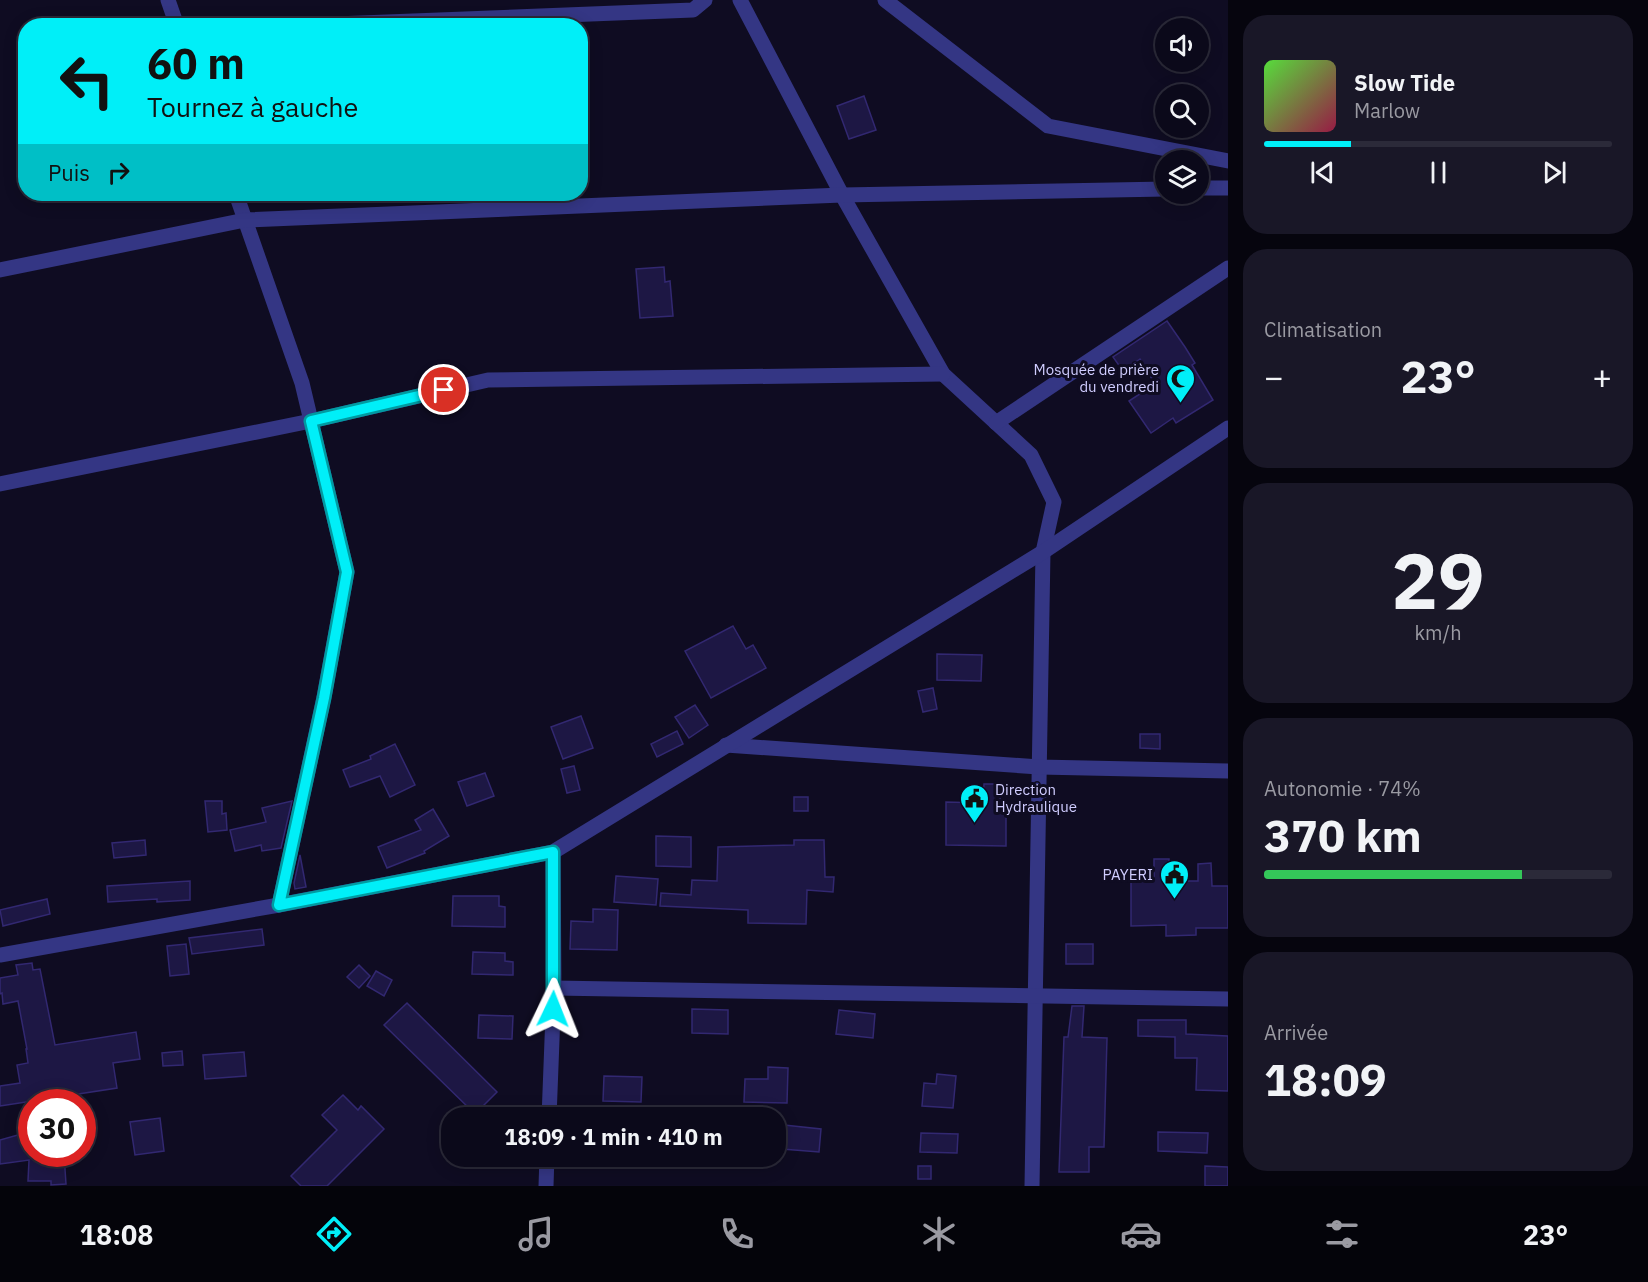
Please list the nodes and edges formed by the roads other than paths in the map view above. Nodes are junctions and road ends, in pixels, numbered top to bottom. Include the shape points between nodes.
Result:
1 (168, 0) edge
2 (705, 0) edge
3 (740, 0) edge
4 (885, 0) edge
5 (174, 18) edge
6 (488, 18) edge
7 (1228, 161) edge
8 (1209, 188) edge
9 (1228, 188) edge
10 (1155, 189) edge
11 (842, 195) junction
12 (238, 201) edge
13 (245, 220) junction
14 (1228, 268) edge
15 (0, 270) edge
16 (943, 374) junction
17 (311, 421) junction
18 (996, 423) junction
19 (1228, 428) edge
20 (0, 484) edge
21 (1043, 552) junction
22 (726, 745) junction
23 (1039, 767) junction
24 (1228, 771) edge
25 (553, 852) junction
26 (279, 905) junction
27 (0, 955) edge
28 (554, 988) junction
29 (1035, 995) junction
30 (1228, 999) edge
31 (549, 1107) edge
32 (547, 1167) edge
33 (546, 1186) edge
34 (1032, 1186) edge

1 - 5 street
2 - 6 street via 693,10
3 - 11 street
4 - 7 street via 1048,126
8 - 9 street
10 - 11 street
11 - 13 street
11 - 16 street
12 - 13 street
13 - 15 street
13 - 17 street via 302,383
14 - 18 street
16 - 17 street via 488,380
16 - 18 street
17 - 20 street
17 - 26 street via 347,572
18 - 21 street via 1031,455 1054,502
19 - 21 street
21 - 22 street
21 - 23 street
22 - 23 street
22 - 25 street
23 - 24 street
23 - 29 street
25 - 26 street
25 - 28 street
26 - 27 street
28 - 29 street
28 - 31 street
29 - 30 street
29 - 34 street
32 - 33 street

